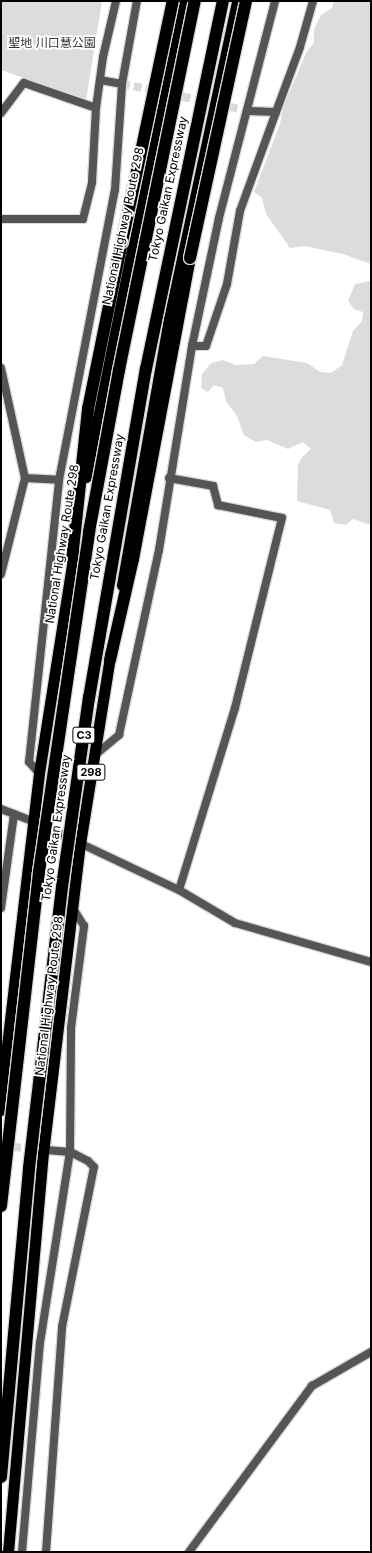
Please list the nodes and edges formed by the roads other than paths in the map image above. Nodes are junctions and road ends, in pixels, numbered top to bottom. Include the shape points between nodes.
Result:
1 (116, 1) edge
2 (137, 1) edge
3 (174, 1) edge
4 (182, 1) edge
5 (195, 1) edge
6 (223, 1) edge
7 (236, 1) edge
8 (246, 1) edge
9 (275, 1) edge
10 (313, 1) edge
11 (100, 80) junction
12 (122, 84) junction
13 (96, 108) junction
14 (249, 110) junction
15 (276, 112) junction
16 (1, 113) edge
17 (1, 219) edge
18 (192, 346) junction
19 (1, 368) edge
20 (25, 478) junction
21 (169, 478) junction
22 (59, 480) junction
23 (72, 559) junction
24 (1, 574) edge
25 (110, 660) junction
26 (94, 756) junction
27 (39, 773) junction
28 (1, 809) edge
29 (14, 814) junction
30 (33, 822) junction
31 (80, 844) junction
32 (179, 890) junction
33 (72, 907) junction
34 (1, 908) edge
35 (371, 962) edge
36 (22, 1006) junction
37 (1, 1097) edge
38 (1, 1110) edge
39 (49, 1150) dead end
40 (70, 1152) junction
41 (1, 1206) edge
42 (371, 1352) edge
43 (1, 1477) edge
44 (8, 1552) edge
45 (22, 1552) edge
46 (46, 1552) edge
47 (189, 1552) edge

1 - 11 street
2 - 12 street
3 - 23 highway, bridge via 88,409
4 - 23 highway, National Highway Route 298 via 87,471
5 - 36 highway, Tokyo Gaikan Expressway / C3, bridge via 122,354 89,532 63,698
6 - 43 highway, Tokyo Gaikan Expressway / C3, bridge via 146,369 88,706 62,888 29,1168
7 - 25 highway, National Highway Route 298 / 298 via 167,327
8 - 25 highway, bridge via 190,258 133,559
9 - 14 street
10 - 15 street via 300,47
11 - 12 street
11 - 13 street
12 - 22 street via 115,190
13 - 16 street via 24,82
13 - 17 street via 92,182 83,219
14 - 15 street
14 - 18 street via 219,218
15 - 18 street via 240,211 227,284 206,346
18 - 21 street
19 - 20 street
20 - 22 street
20 - 24 street
21 - 26 street via 159,550 119,736
21 - 32 street via 213,486 218,505 282,518 235,708
22 - 27 street via 29,762
23 - 27 highway, National Highway Route 298
25 - 26 highway, National Highway Route 298 / 298
26 - 31 highway, National Highway Route 298 / 298
27 - 30 highway, National Highway Route 298
28 - 29 street
29 - 30 street
29 - 34 street
30 - 31 street
30 - 37 highway, National Highway Route 298
31 - 32 street
31 - 33 highway, National Highway Route 298 / 298
32 - 35 street via 235,923
33 - 40 street via 84,926 71,1028
33 - 44 highway, National Highway Route 298 / 298 via 42,1160
36 - 38 highway, bridge
36 - 41 highway, Tokyo Gaikan Expressway / C3, bridge
39 - 40 street
40 - 45 street via 40,1343
40 - 46 street via 94,1167 62,1327
42 - 47 street via 312,1386

